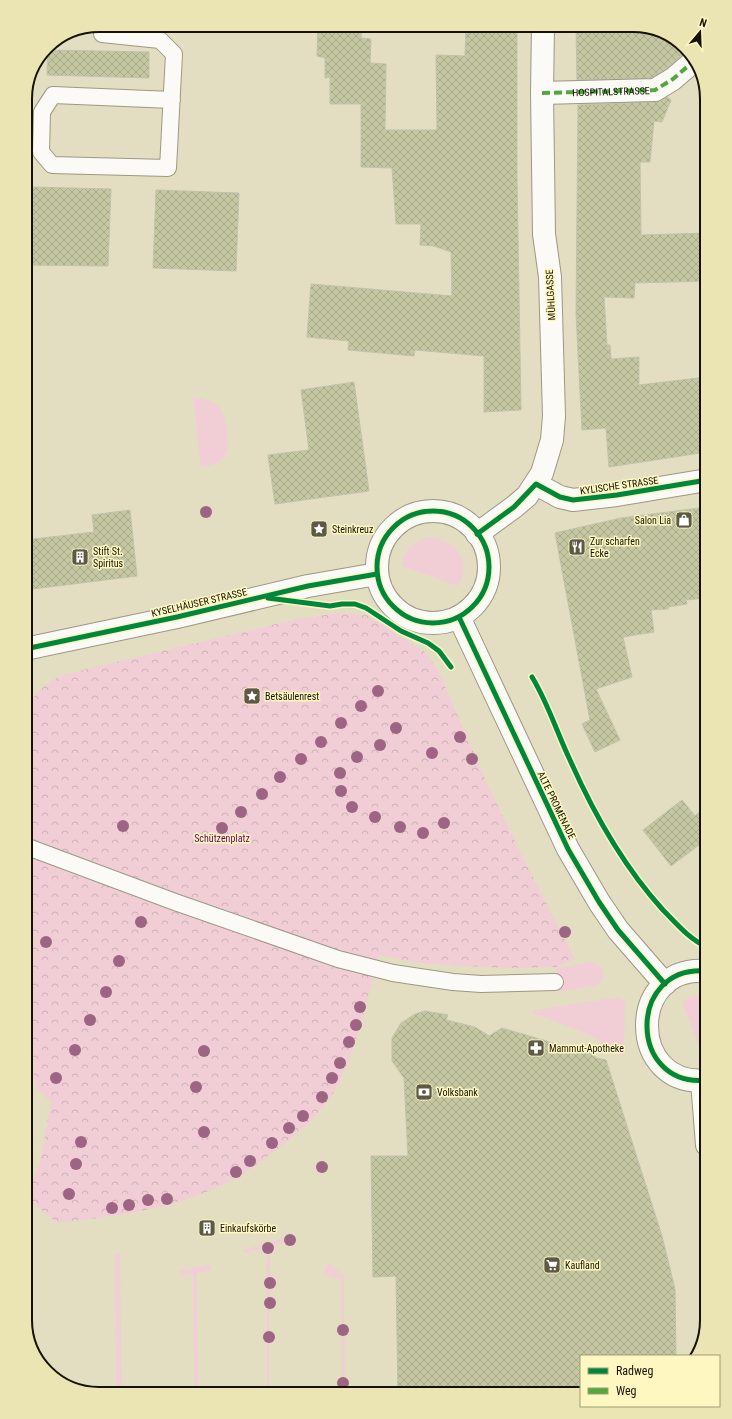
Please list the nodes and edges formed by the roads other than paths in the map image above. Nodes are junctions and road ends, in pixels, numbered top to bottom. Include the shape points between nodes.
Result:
1 (102, 32) edge
2 (543, 32) edge
3 (690, 64) edge
4 (542, 93) junction
5 (172, 100) junction
6 (700, 481) edge
7 (536, 484) junction
8 (477, 534) junction
9 (377, 574) junction
10 (459, 617) junction
11 (32, 648) edge
12 (32, 849) edge
13 (700, 971) edge
14 (555, 982) dead end
15 (665, 984) junction
16 (700, 1080) edge

1 - 5 lane via 160,40 174,54
2 - 4 main road, MÜHLGASSE
3 - 4 main road, HOSPITALSTRASSE via 655,90
4 - 7 main road, MÜHLGASSE via 544,234 550,277 554,416 552,440 546,463
5 - 5 lane via 168,168 52,165 41,152 42,112 53,95
6 - 7 main road, KYLISCHE STRASSE via 573,500 560,497
7 - 8 main road, MÜHLGASSE via 514,507
8 - 9 main road via 462,520 452,515 432,512 411,516 387,535 378,554
8 - 10 main road via 486,553 488,574 482,594 468,611
9 - 10 main road via 384,595 407,617 428,623
9 - 11 main road, KYSELHÄUSER STRASSE via 308,586 177,618
10 - 15 main road, ALTE PROMENADE via 568,849 618,930
12 - 14 lane via 168,900 338,959 393,973 453,982
13 - 15 main road via 681,974
15 - 16 main road via 652,1000 648,1010 646,1030 650,1046 657,1059 672,1073

